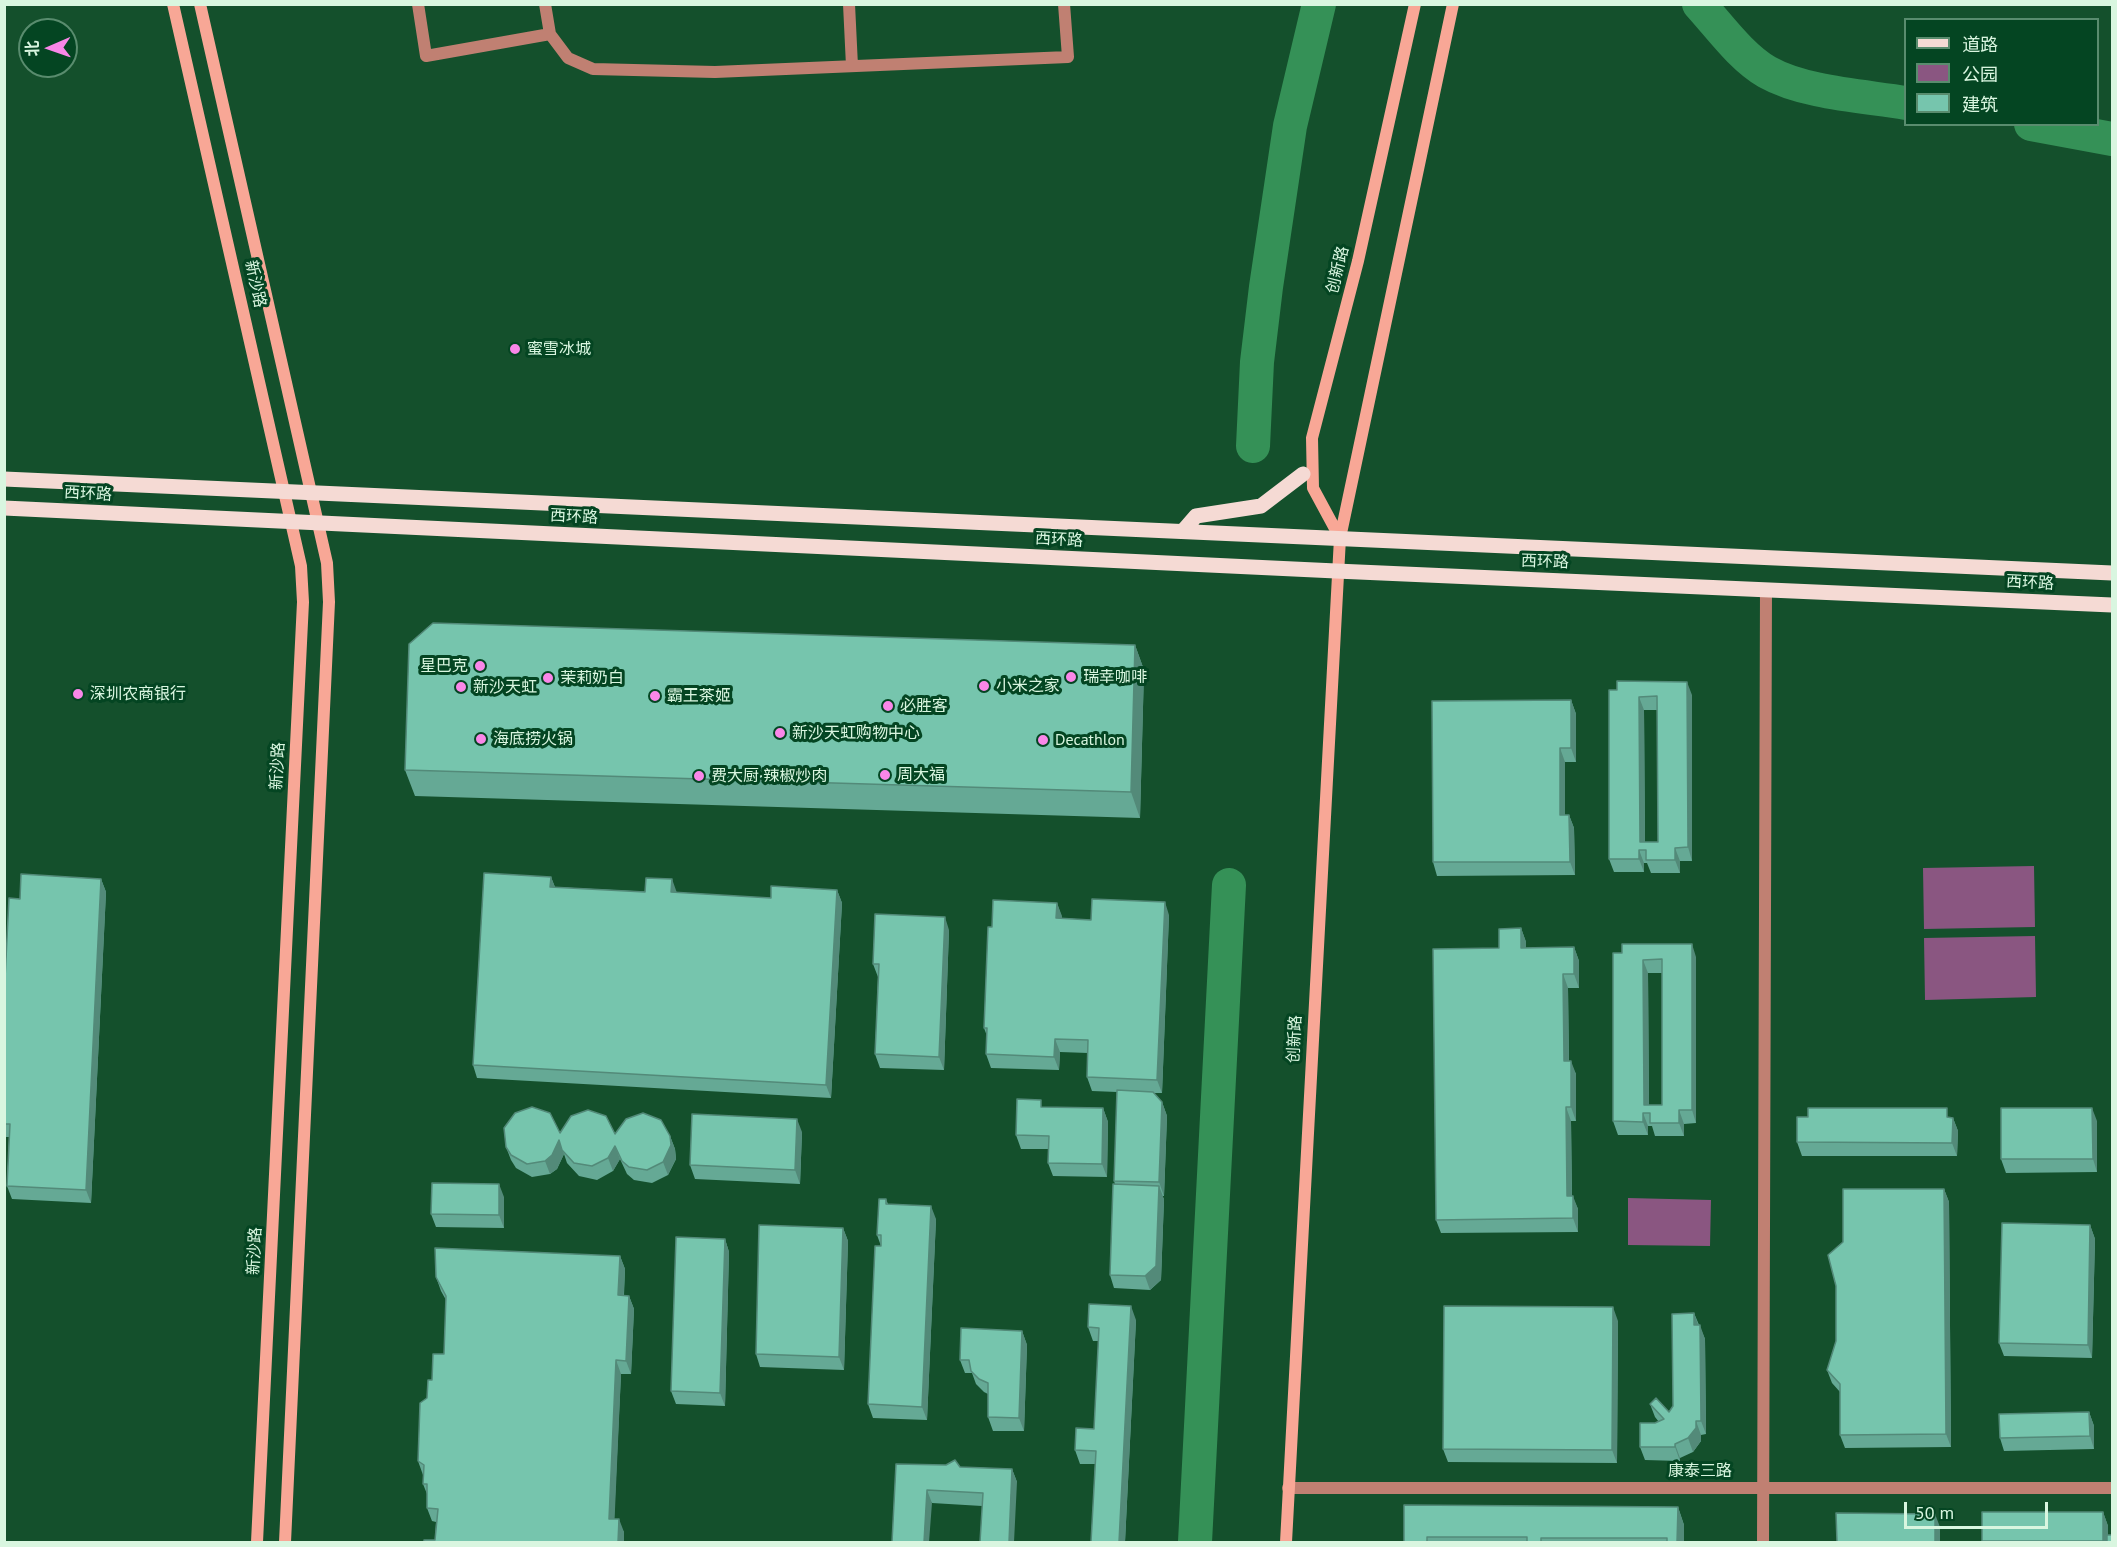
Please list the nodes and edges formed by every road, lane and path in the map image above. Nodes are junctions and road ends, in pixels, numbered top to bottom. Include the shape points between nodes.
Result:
1 (173, 4) edge
2 (200, 4) edge
3 (418, 4) edge
4 (545, 4) edge
5 (849, 4) edge
6 (1064, 4) edge
7 (1415, 4) edge
8 (1453, 4) edge
9 (550, 34) junction
10 (852, 66) junction
11 (1303, 474) dead end
12 (4, 479) edge
13 (284, 493) junction
14 (312, 495) junction
15 (4, 508) edge
16 (290, 522) junction
17 (318, 523) junction
18 (1183, 531) junction
19 (1340, 537) junction
20 (1336, 571) junction
21 (2112, 573) edge
22 (1766, 589) junction
23 (2112, 605) edge
24 (1288, 1488) junction
25 (1764, 1488) junction
26 (2112, 1488) edge
27 (258, 1542) edge
28 (285, 1542) edge
29 (1286, 1542) edge
30 (1763, 1542) edge

1 - 13 main road, 新沙路
2 - 14 main road, 新沙路
3 - 9 street via 426,56
4 - 9 street
5 - 10 street
6 - 10 street via 1068,57
7 - 19 main road, 创新路 via 1358,261 1312,438 1313,488
8 - 19 main road, 创新路
9 - 10 street via 568,58 593,69 715,72
11 - 18 main road via 1261,506 1196,516
12 - 13 main road, 西环路
13 - 14 main road, 西环路
13 - 16 main road, 新沙路
14 - 17 main road, 新沙路
14 - 18 main road, 西环路
15 - 16 main road, 西环路
16 - 17 main road, 西环路
16 - 27 main road, 新沙路 via 301,566 303,602
17 - 20 main road, 西环路
17 - 28 main road, 新沙路 via 327,563 329,602
18 - 19 main road, 西环路
19 - 20 main road, 创新路
19 - 21 main road, 西环路
20 - 22 main road, 西环路
20 - 24 main road, 创新路
22 - 23 main road, 西环路
22 - 25 street
24 - 25 street, 康泰三路
24 - 29 main road, 创新路
25 - 26 street, 康泰三路
25 - 30 street

